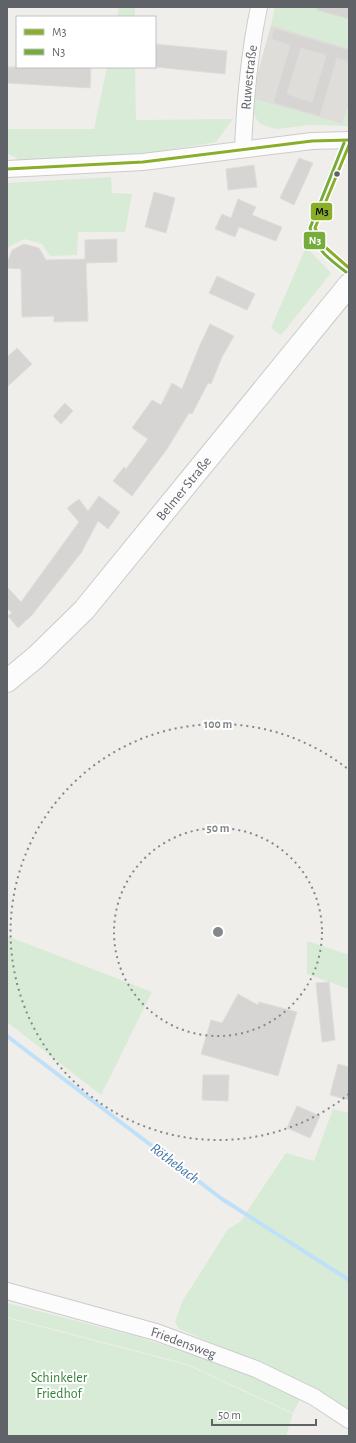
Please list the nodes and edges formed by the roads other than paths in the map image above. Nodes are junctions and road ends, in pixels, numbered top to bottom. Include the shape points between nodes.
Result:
1 (259, 7) edge
2 (349, 140) edge
3 (243, 149) junction
4 (7, 170) edge
5 (349, 285) edge
6 (7, 681) edge
7 (7, 1291) edge
8 (349, 1420) edge

1 - 3 street, Ruwestraße via 246,91
2 - 3 street via 312,141
3 - 4 street via 143,162
5 - 6 street, Belmer Straße via 84,610 36,657
7 - 8 street, Friedensweg via 156,1332 256,1369 314,1397

